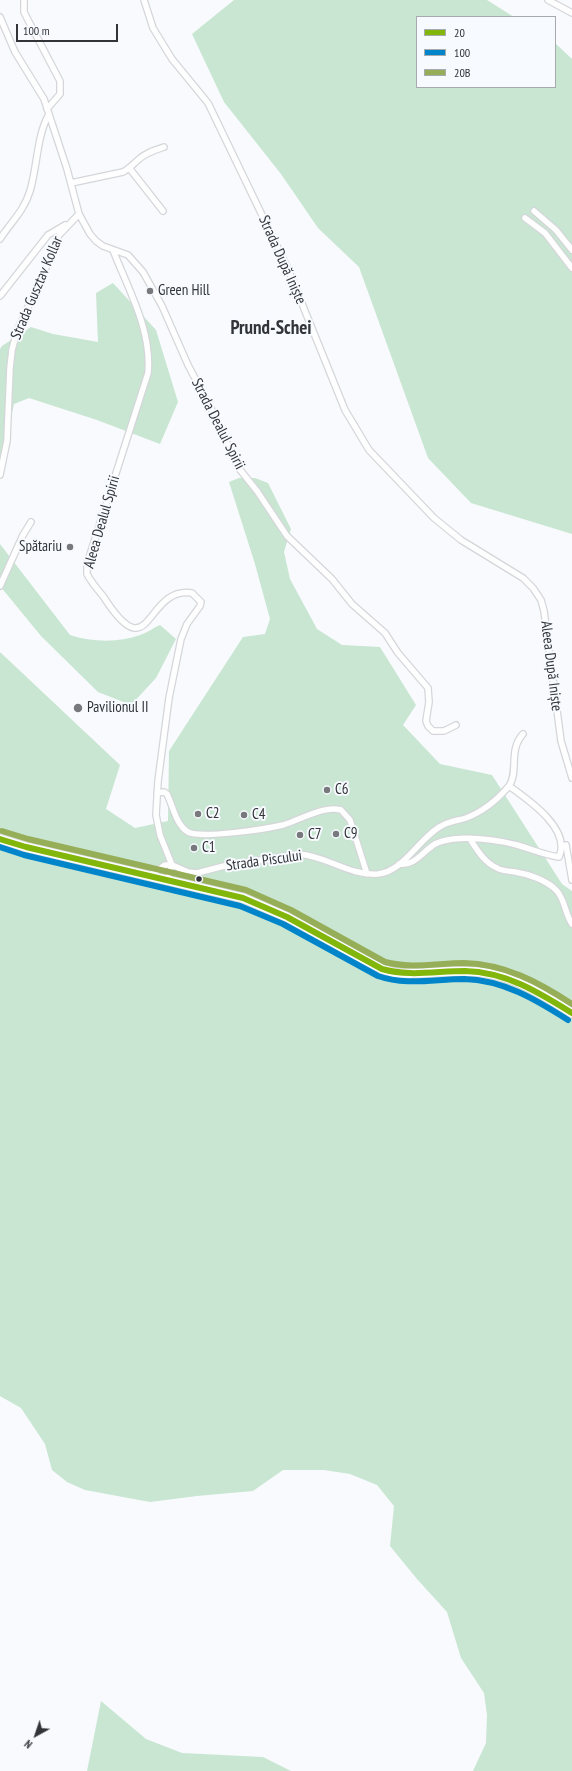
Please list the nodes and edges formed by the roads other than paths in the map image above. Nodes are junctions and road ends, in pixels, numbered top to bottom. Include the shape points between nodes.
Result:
1 (24, 0) edge
2 (144, 0) edge
3 (548, 0) edge
4 (572, 13) edge
5 (0, 17) edge
6 (47, 109) junction
7 (48, 116) junction
8 (164, 147) dead end
9 (130, 169) junction
10 (71, 183) junction
11 (163, 211) dead end
12 (534, 211) dead end
13 (79, 214) junction
14 (525, 218) dead end
15 (68, 224) junction
16 (0, 239) edge
17 (113, 250) junction
18 (572, 250) edge
19 (572, 268) edge
20 (0, 296) edge
21 (0, 475) edge
22 (31, 522) dead end
23 (507, 569) joint
24 (0, 586) edge
25 (456, 724) dead end
26 (523, 734) dead end
27 (572, 778) edge
28 (509, 786) junction
29 (157, 793) junction
30 (0, 839) edge
31 (470, 839) junction
32 (566, 845) junction
33 (399, 864) junction
34 (172, 865) junction
35 (367, 874) junction
36 (149, 876) junction
37 (167, 880) junction
38 (572, 880) edge
39 (572, 924) edge
40 (572, 1013) edge

1 - 6 street via 24,12 60,81 60,94
2 - 23 street, Strada După Iniște via 153,28 172,59 208,103 288,268 355,429 369,450 434,518 461,540
3 - 4 street
5 - 6 street, Strada Dealul Spirii via 15,52
6 - 7 street, Strada Dealul Spirii
7 - 10 street, Strada Dealul Spirii
7 - 16 street via 43,127 33,179 25,203
8 - 9 street via 138,160
9 - 10 street
9 - 11 street
10 - 13 street, Strada Dealul Spirii
12 - 18 street via 556,230
13 - 15 street, Strada Gusztav Kollar
13 - 17 street, Strada Dealul Spirii via 96,241
14 - 19 street via 545,233
15 - 20 street, Strada Gusztav Kollar via 48,235
15 - 21 street, Strada Gusztav Kollar via 54,243 45,270 17,331 10,368 7,441
17 - 25 street, Strada Dealul Spirii via 128,255 143,272 162,306 237,466 279,525 297,547 332,579 352,604 385,633 398,653 428,688 428,726 433,731 444,731
17 - 29 street, Aleea Dealul Spirii via 142,325 150,357 148,373 86,574 120,622 132,629 145,624 165,601 178,594 192,593 201,602 181,639
22 - 24 street
23 - 27 street, Aleea După Iniște via 523,578 541,600 561,741
26 - 28 street via 515,748
28 - 32 street via 549,815 560,827
28 - 33 street, Strada Piscului via 496,800 479,811 466,818 449,822 436,830
29 - 34 street, Aleea Dealul Spirii via 156,816 160,835
29 - 35 street via 168,794 178,820 188,832 202,835 267,828 330,808 341,810 350,820
30 - 36 main road
31 - 32 street via 517,845 550,856 559,856
31 - 33 street via 444,840 411,863
31 - 39 street via 485,859 497,869 527,874 550,885 564,902
32 - 38 street
33 - 35 street, Strada Piscului via 389,872
34 - 35 street, Strada Piscului via 197,873 299,854 310,855 350,871
34 - 36 street via 165,865
34 - 37 street
36 - 37 main road
37 - 40 main road via 243,898 265,906 389,971 405,974 486,973 505,977 529,987

